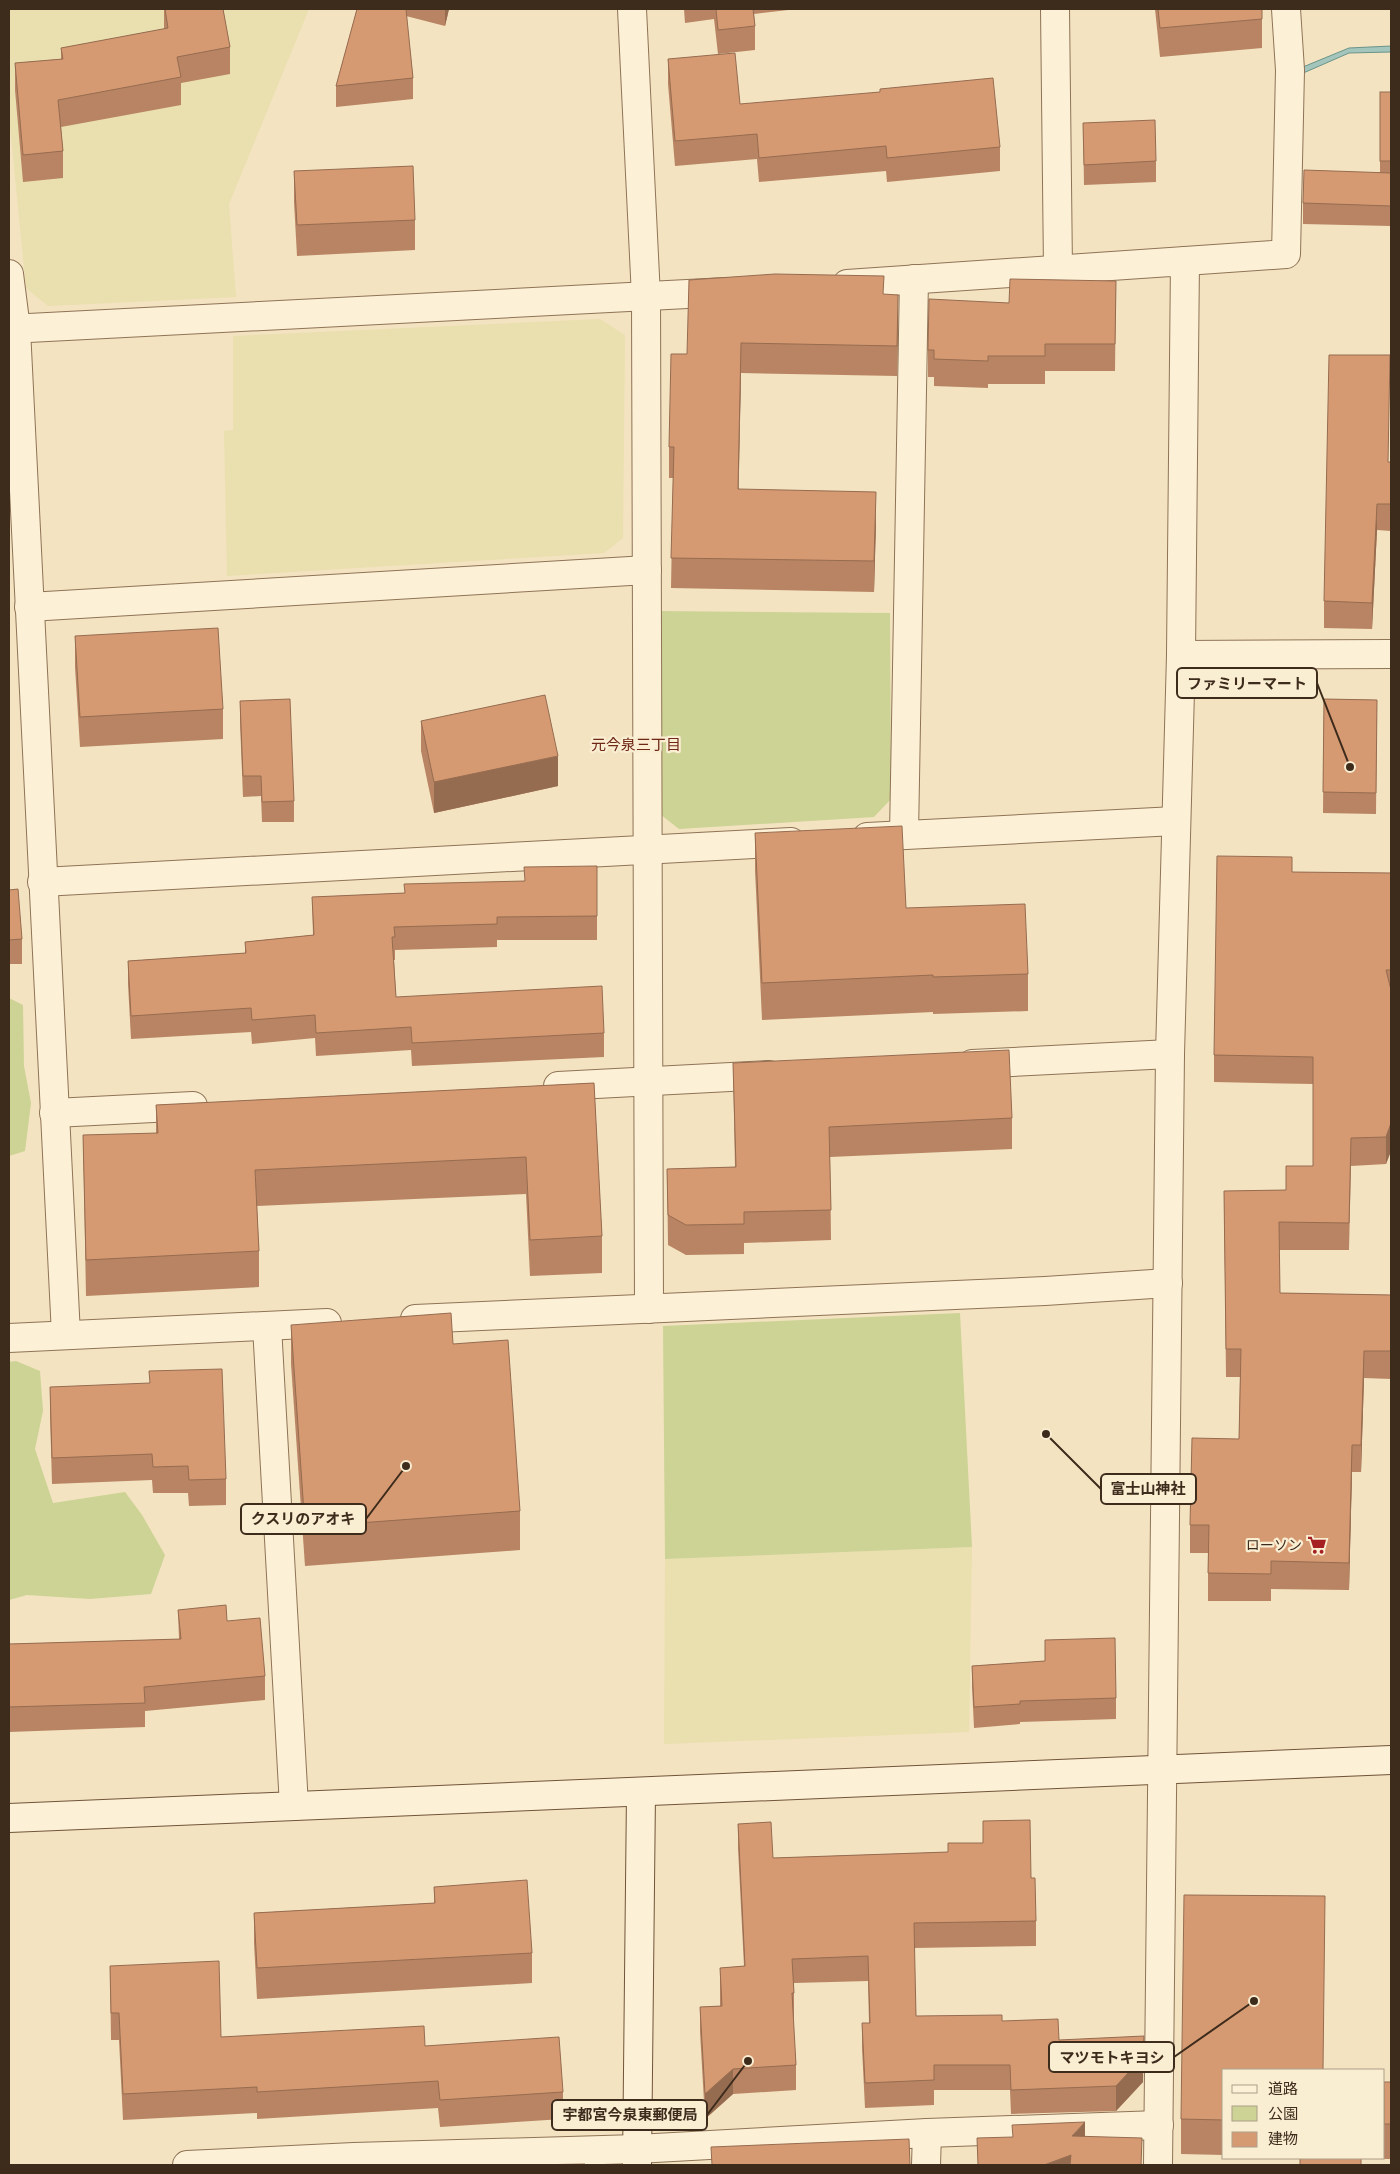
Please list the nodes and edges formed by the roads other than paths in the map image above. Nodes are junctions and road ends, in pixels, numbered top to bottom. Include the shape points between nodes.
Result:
1 (632, 9) edge
2 (1055, 9) edge
3 (1286, 9) edge
4 (1186, 262) junction
5 (1058, 269) junction
6 (9, 274) edge
7 (914, 279) junction
8 (825, 285) edge
9 (756, 290) edge
10 (646, 297) junction
11 (12, 329) edge
12 (647, 570) junction
13 (29, 607) junction
14 (1391, 654) edge
15 (1180, 655) junction
16 (1175, 821) junction
17 (904, 835) junction
18 (844, 839) edge
19 (815, 840) edge
20 (648, 850) junction
21 (42, 882) junction
22 (1170, 1054) junction
23 (944, 1066) edge
24 (796, 1073) edge
25 (648, 1081) junction
26 (530, 1087) edge
27 (213, 1104) edge
28 (54, 1113) junction
29 (1168, 1283) junction
30 (649, 1309) junction
31 (395, 1320) edge
32 (356, 1322) edge
33 (267, 1326) junction
34 (66, 1335) junction
35 (9, 1338) edge
36 (1391, 1760) edge
37 (1164, 1770) junction
38 (641, 1792) junction
39 (294, 1806) junction
40 (9, 1818) edge
41 (1159, 2125) junction
42 (927, 2133) junction
43 (637, 2157) edge
44 (354, 2161) edge
45 (187, 2165) edge
46 (926, 2165) edge
47 (1158, 2165) edge

1 - 10 street
2 - 5 street
3 - 4 street via 1290,70 1286,254
4 - 5 street
4 - 15 street
5 - 7 street
6 - 11 street
7 - 8 street
7 - 17 street
9 - 10 street
10 - 11 street
10 - 12 street
11 - 13 street
12 - 13 street
12 - 20 street
13 - 21 street
14 - 15 street
15 - 16 street
16 - 17 street
16 - 22 street
17 - 18 street
19 - 20 street
20 - 21 street
20 - 25 street
21 - 28 street
22 - 23 street
22 - 29 street
24 - 25 street
25 - 26 street
25 - 30 street
27 - 28 street
28 - 34 street
29 - 30 street
29 - 37 street
30 - 31 street
32 - 33 street
33 - 34 street
33 - 39 street
34 - 35 street
36 - 37 street
37 - 38 street
37 - 41 street
38 - 39 street
38 - 43 street
39 - 40 street
41 - 42 street
41 - 47 street
42 - 43 street
42 - 46 street
43 - 44 street
44 - 45 street

